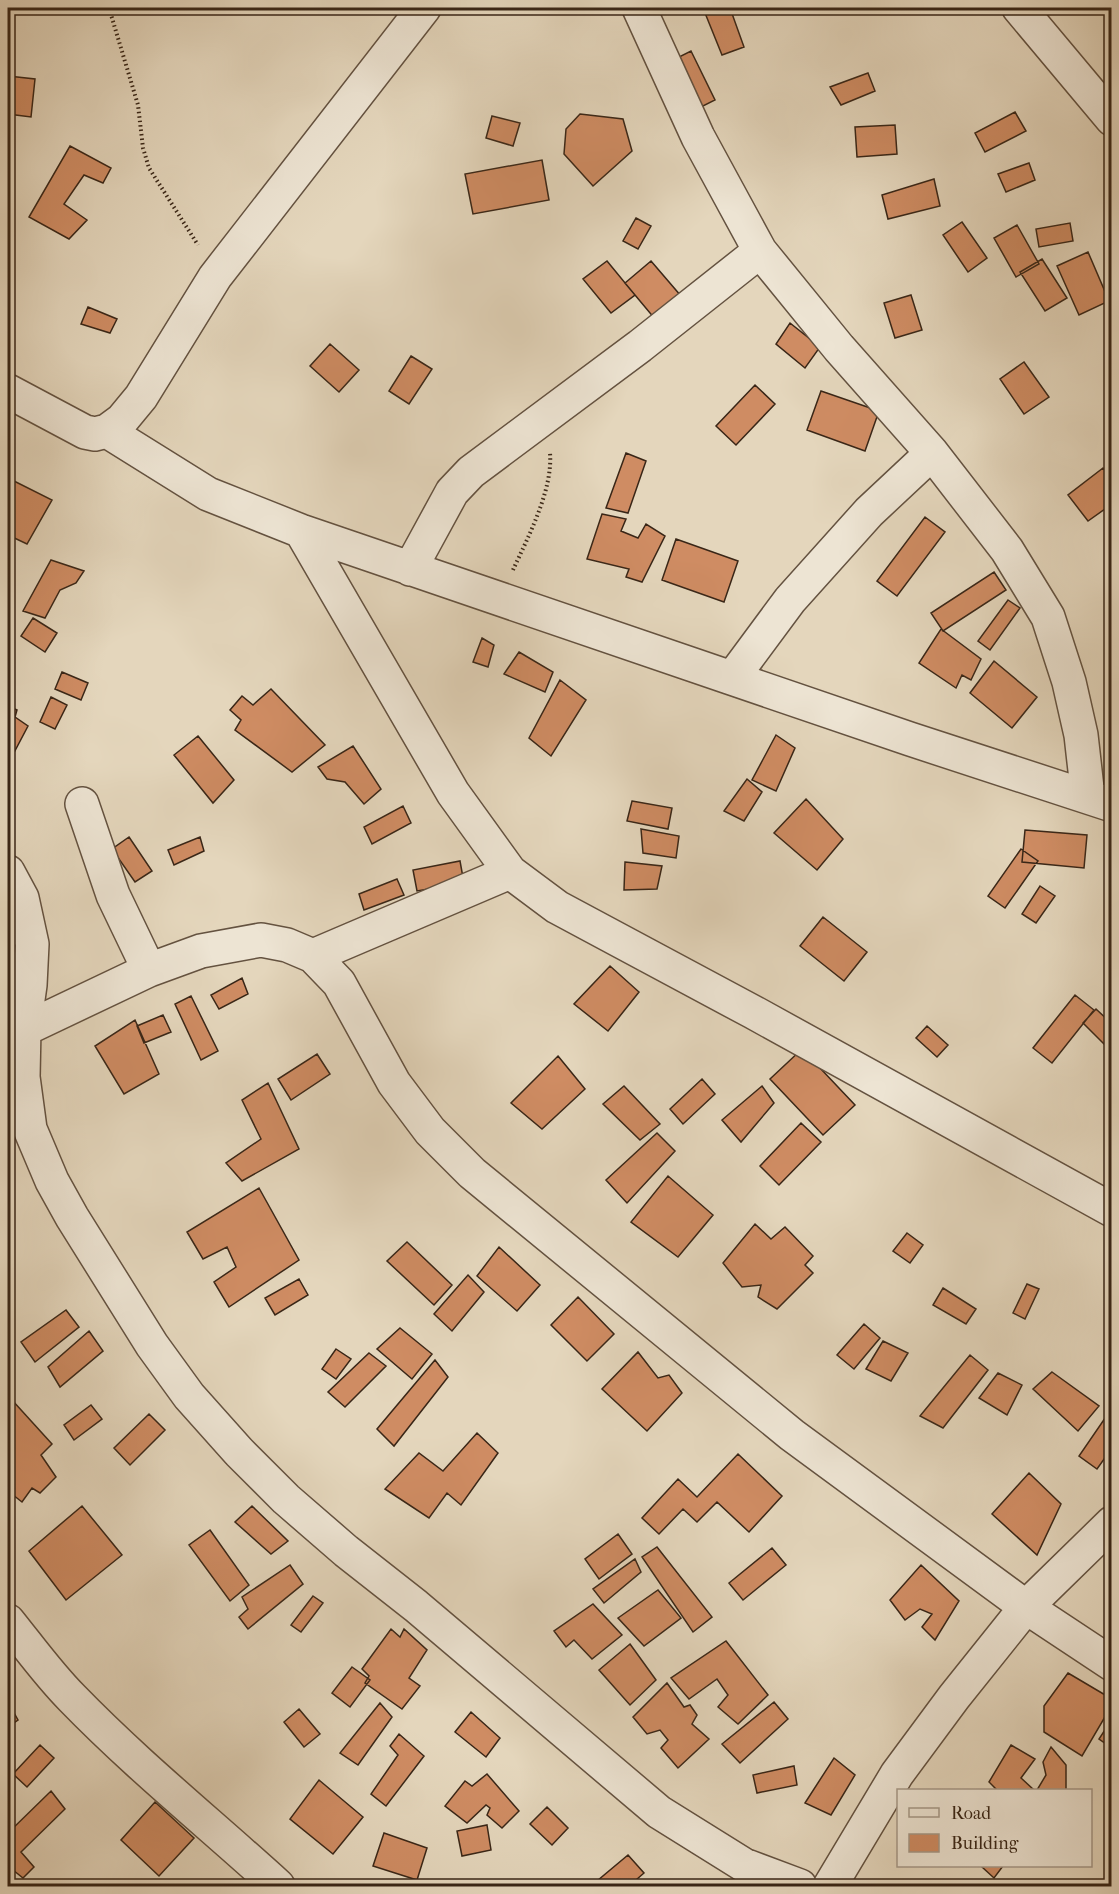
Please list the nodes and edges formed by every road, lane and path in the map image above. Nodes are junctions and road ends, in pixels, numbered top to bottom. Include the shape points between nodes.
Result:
1 (109, 8) edge
2 (424, 8) edge
3 (639, 8) edge
4 (1019, 8) edge
5 (1112, 119) edge
6 (760, 251) junction
7 (215, 277) junction
8 (8, 391) edge
9 (542, 420) junction
10 (108, 431) junction
11 (932, 453) junction
12 (301, 531) junction
13 (410, 569) junction
14 (500, 599) junction
15 (733, 677) junction
16 (1100, 801) edge
17 (82, 804) dead end
18 (8, 872) edge
19 (510, 872) junction
20 (314, 956) junction
21 (149, 970) junction
22 (16, 1032) edge
23 (1112, 1210) edge
24 (1112, 1523) edge
25 (1026, 1607) junction
26 (8, 1621) edge
27 (1112, 1664) edge
28 (279, 1887) edge
29 (800, 1887) edge
30 (830, 1887) edge

1 - 7 path via 138,105 145,158
2 - 7 street
3 - 6 street via 698,137
4 - 5 street
6 - 9 street
6 - 11 street
7 - 10 street via 141,397
8 - 10 street via 85,432
9 - 13 street via 492,454 452,492
9 - 14 path via 551,462 546,485
10 - 12 street via 208,494
11 - 15 street via 869,512 790,600
11 - 16 street via 1007,550 1048,617
12 - 13 street
12 - 19 street via 453,793
13 - 14 street
14 - 15 street
15 - 16 street
17 - 21 street via 113,895
18 - 22 street via 22,898 32,944 30,985
19 - 20 street
19 - 23 street via 557,907
20 - 21 street via 261,940 201,951
20 - 25 street via 339,984 394,1083 430,1131 472,1173 792,1435
21 - 22 street
22 - 29 street via 30,1129 52,1181 152,1345 189,1396 232,1444 286,1499 346,1551 659,1812 744,1865
24 - 25 street
25 - 27 street
25 - 30 street via 897,1774
26 - 28 street via 70,1696 138,1764

